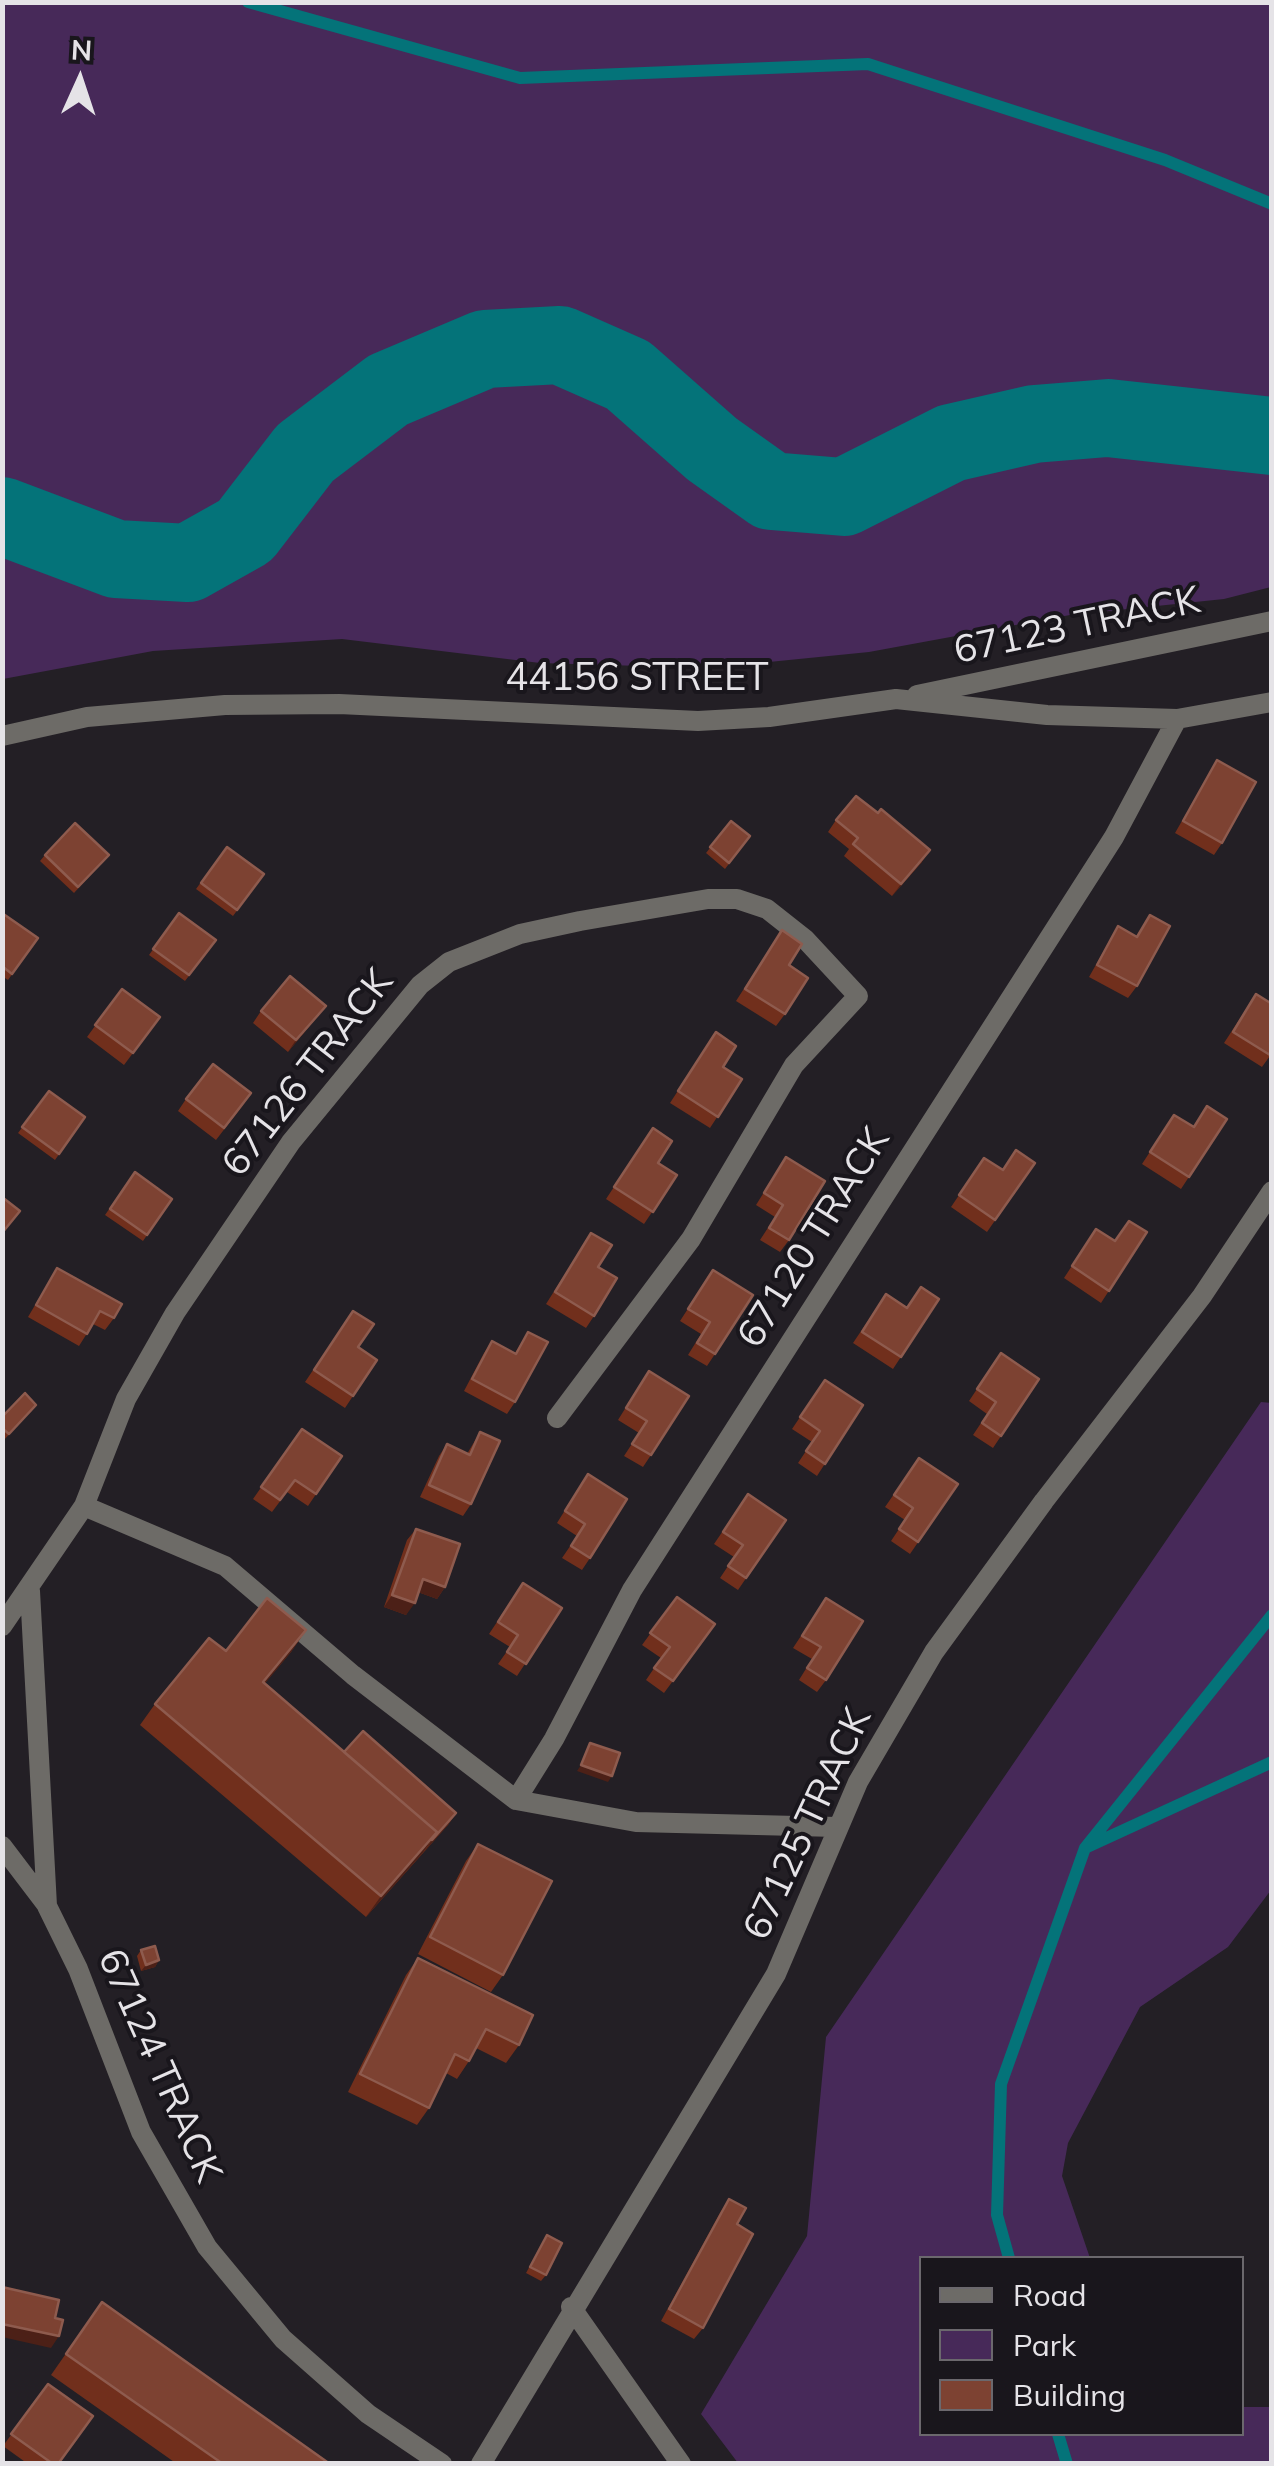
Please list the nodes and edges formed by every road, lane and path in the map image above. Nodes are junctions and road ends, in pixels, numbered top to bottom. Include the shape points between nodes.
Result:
1 (1272, 622) edge
2 (896, 699) junction
3 (1272, 702) edge
4 (1177, 719) junction
5 (2, 736) edge
6 (1272, 1191) edge
7 (556, 1418) dead end
8 (84, 1506) junction
9 (30, 1591) junction
10 (2, 1626) edge
11 (516, 1800) junction
12 (837, 1827) junction
13 (2, 1846) edge
14 (47, 1906) junction
15 (572, 2307) junction
16 (442, 2464) edge
17 (481, 2464) edge
18 (682, 2464) edge

1 - 2 street, 67123 TRACK
2 - 4 street, 44156 STREET via 1046,716
2 - 5 street, 44156 STREET via 698,721 340,704 225,706 87,718
3 - 4 street, 44156 STREET
4 - 11 street, 67120 TRACK via 1094,867 632,1590
6 - 12 street, 67125 TRACK via 1202,1296 934,1652
7 - 8 street, 67126 TRACK via 691,1239 794,1066 858,996 767,909 708,899 550,927 449,962 420,986 292,1142 175,1313 126,1399
8 - 9 street, 67126 TRACK
8 - 11 street via 225,1566 353,1676
9 - 10 street, 67126 TRACK
9 - 14 street, 67124 TRACK
11 - 12 street via 636,1822
12 - 15 street, 67125 TRACK via 776,1974
13 - 14 street
14 - 16 street, 67124 TRACK via 141,2132 206,2247 316,2373
15 - 17 street, 67125 TRACK
15 - 18 street

